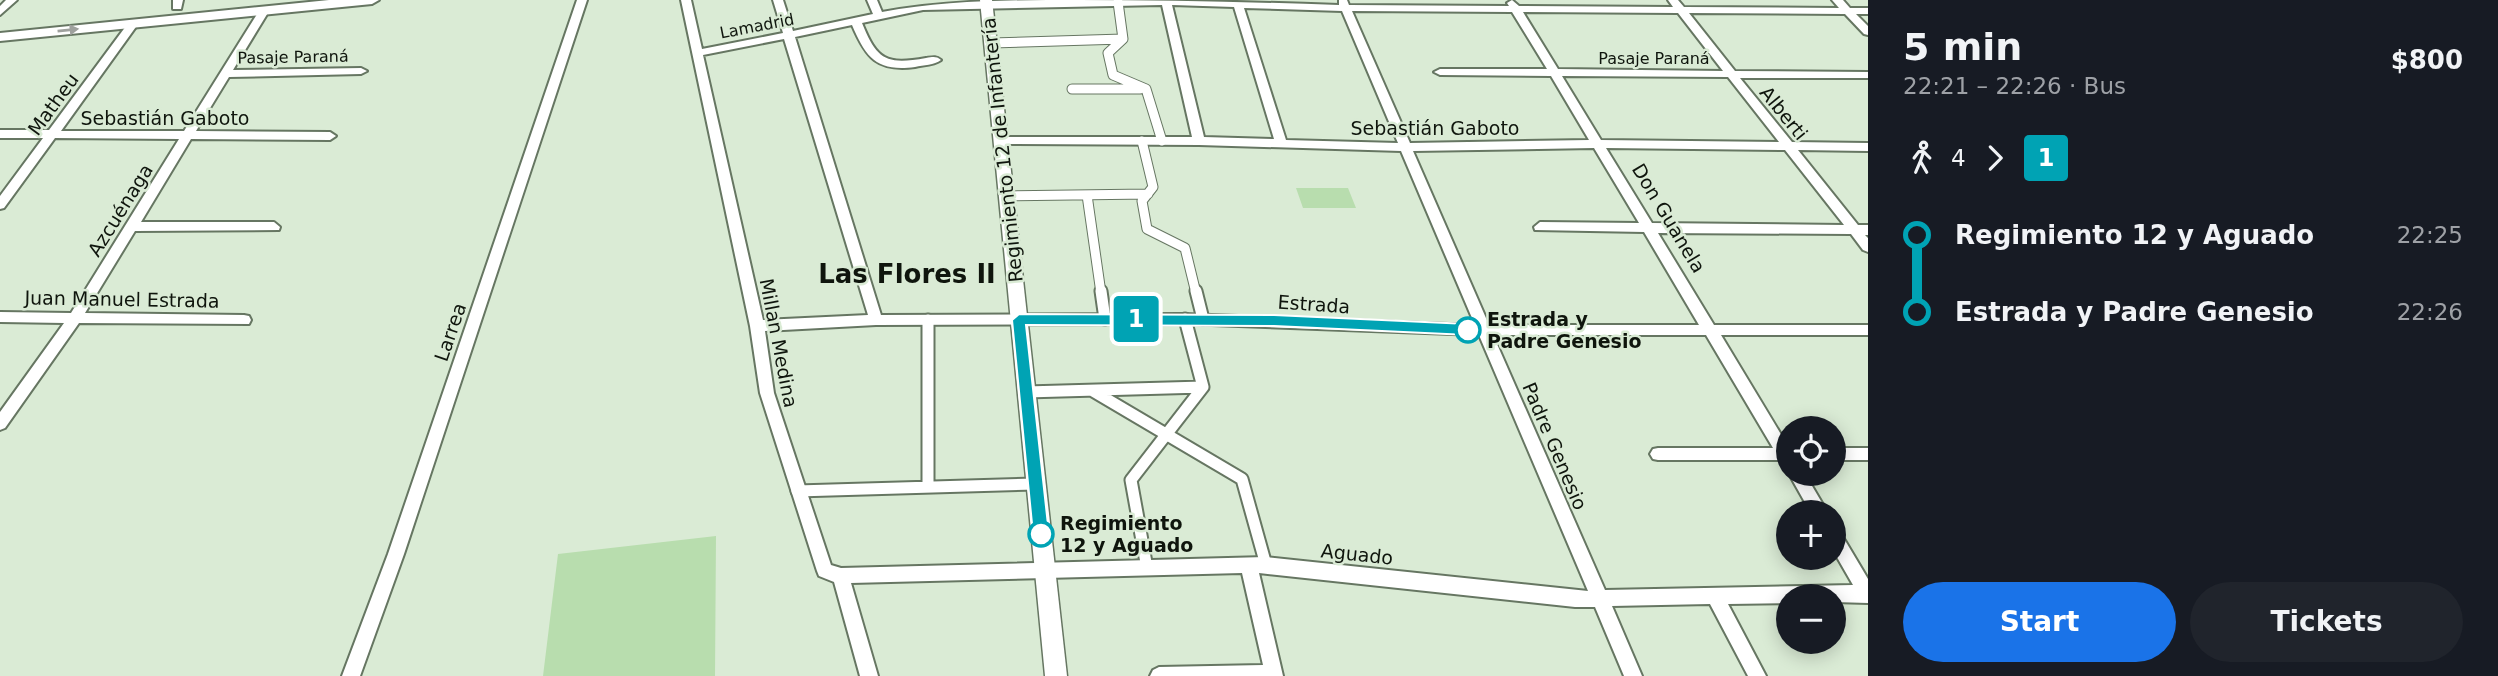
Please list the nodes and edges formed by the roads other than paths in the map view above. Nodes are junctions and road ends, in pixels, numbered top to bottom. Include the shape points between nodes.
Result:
1 (12, 0) edge
2 (244, 0) edge
3 (372, 0) edge
4 (582, 0) edge
5 (686, 0) edge
6 (778, 0) edge
7 (872, 0) edge
8 (1837, 0) edge
9 (986, 2) edge
10 (1118, 2) junction
11 (1166, 2) junction
12 (177, 3) edge
13 (1344, 4) edge
14 (1238, 5) junction
15 (1513, 5) edge
16 (1676, 5) edge
17 (264, 11) junction
18 (1847, 11) junction
19 (1868, 11) edge
20 (0, 12) edge
21 (879, 17) junction
22 (856, 22) junction
23 (0, 24) edge
24 (133, 24) junction
25 (1868, 32) edge
26 (789, 36) junction
27 (0, 37) edge
28 (1123, 39) junction
29 (992, 43) junction
30 (699, 53) junction
31 (936, 60) dead end
32 (361, 71) dead end
33 (1440, 72) dead end
34 (1555, 73) junction
35 (226, 74) junction
36 (1730, 74) junction
37 (1868, 75) edge
38 (1072, 89) dead end
39 (1146, 89) junction
40 (0, 134) edge
41 (52, 135) junction
42 (188, 136) junction
43 (330, 136) dead end
44 (1002, 141) junction
45 (1142, 141) junction
46 (1162, 141) junction
47 (1199, 141) junction
48 (1281, 144) junction
49 (1599, 144) junction
50 (1787, 145) junction
51 (1406, 147) junction
52 (1868, 147) edge
53 (1148, 194) junction
54 (1087, 195) junction
55 (1007, 196) junction
56 (0, 205) edge
57 (133, 226) junction
58 (274, 227) dead end
59 (1540, 227) dead end
60 (1650, 229) junction
61 (1861, 230) edge
62 (1868, 247) edge
63 (0, 317) edge
64 (75, 318) junction
65 (1105, 319) junction
66 (1185, 319) junction
67 (1203, 319) junction
68 (244, 320) dead end
69 (876, 320) junction
70 (928, 320) junction
71 (1019, 320) junction
72 (757, 326) junction
73 (1483, 330) junction
74 (1712, 330) junction
75 (1868, 330) edge
76 (1203, 387) junction
77 (1093, 391) junction
78 (1026, 392) junction
79 (0, 424) edge
80 (1167, 432) junction
81 (1776, 438) edge
82 (1658, 454) dead end
83 (1846, 454) edge
84 (1868, 454) edge
85 (1776, 456) edge
86 (1035, 484) junction
87 (928, 487) junction
88 (797, 491) junction
89 (1846, 558) edge
90 (1257, 565) junction
91 (1147, 568) junction
92 (1045, 571) junction
93 (841, 576) junction
94 (1867, 594) edge
95 (1715, 596) junction
96 (1600, 599) junction
97 (1274, 674) edge
98 (351, 676) edge
99 (869, 676) edge
100 (1056, 676) edge
101 (1159, 676) edge
102 (1171, 676) edge
103 (1633, 676) edge
104 (1757, 676) edge

1 - 20 street
2 - 12 main road
3 - 17 main road
4 - 98 street, Larrea
5 - 30 street, Millan Medina
6 - 26 street
7 - 21 street
8 - 18 street
9 - 10 street, Lamadrid
9 - 21 street, Lamadrid via 923,7
9 - 29 street, Regimiento 12 de Infantería
10 - 11 street, Lamadrid
10 - 28 street
11 - 14 street, Lamadrid
11 - 47 street
12 - 23 main road
13 - 14 street, Lamadrid
13 - 15 street, Lamadrid
13 - 51 street, Padre Genesio
14 - 48 street
15 - 16 street, Lamadrid
15 - 34 street, Don Guanela
16 - 18 street, Lamadrid
16 - 36 street, Alberti
17 - 24 main road
17 - 35 street, Azcuénaga
18 - 19 street, Lamadrid
18 - 25 street
21 - 22 street, Lamadrid
22 - 26 street, Lamadrid
22 - 31 street via 868,53 881,61 898,65
27 -> 24 main road
24 - 41 street, Matheu
26 - 30 street, Lamadrid
26 - 69 street
28 - 29 street
28 - 39 street via 1108,53 1113,75
29 - 44 street, Regimiento 12 de Infantería
30 - 72 street, Millan Medina
32 - 35 street, Pasaje Paraná
33 - 34 street, Pasaje Paraná
34 - 36 street, Pasaje Paraná
34 - 49 street, Don Guanela
35 - 42 street, Azcuénaga
36 - 37 street, Pasaje Paraná
36 - 50 street, Alberti
38 - 39 street
39 - 46 street
40 - 41 street, Sebastián Gaboto
41 - 42 street, Sebastián Gaboto
41 - 56 street, Matheu
42 - 43 street, Sebastián Gaboto
42 - 57 street, Azcuénaga
44 - 45 street, Sebastián Gaboto
44 - 55 street, Regimiento 12 de Infantería
45 - 46 street, Sebastián Gaboto
45 - 53 street via 1153,187
46 - 47 street, Sebastián Gaboto
47 - 48 street, Sebastián Gaboto
48 - 51 street, Sebastián Gaboto
49 - 50 street, Sebastián Gaboto
49 - 51 street, Sebastián Gaboto
49 - 60 street, Don Guanela
50 - 52 street, Sebastián Gaboto
50 - 61 street, Alberti
51 - 73 street, Padre Genesio
53 - 54 street
53 - 67 street via 1142,201 1147,229 1185,248
54 - 55 street
54 - 65 street
55 - 71 street, Regimiento 12 de Infantería
57 - 58 street
57 - 64 street, Azcuénaga
59 - 60 street
60 - 61 street
60 - 74 street, Don Guanela
61 - 62 street, Alberti
63 - 64 street, Juan Manuel Estrada
64 - 68 street, Juan Manuel Estrada
64 - 79 street, Azcuénaga
65 - 66 street, Estrada
65 - 71 street, Estrada
66 - 67 street, Estrada
66 - 76 street
67 - 73 street, Estrada
69 - 70 street, Estrada
69 - 72 street, Estrada
70 - 71 street, Estrada
70 - 87 street
71 - 78 street, Regimiento 12 de Infantería
72 - 88 street, Millan Medina via 767,393
73 - 74 street, Estrada
73 - 96 street, Padre Genesio
74 - 75 street, Estrada
74 - 81 street, Don Guanela
76 - 77 street
76 - 80 street
77 - 78 street
77 - 80 street
78 - 86 street, Regimiento 12 de Infantería
80 - 90 street via 1242,479
80 - 91 street via 1131,480
82 - 85 street
83 - 84 street
86 - 87 street
86 - 92 street, Regimiento 12 de Infantería
87 - 88 street
88 - 93 street, Millan Medina via 825,571
89 - 94 street
90 - 91 street, Aguado
90 - 96 street, Aguado
90 - 97 street
91 - 92 street, Aguado
92 - 93 street, Aguado
92 - 100 street, Regimiento 12 de Infantería
93 - 99 street, Millan Medina
94 - 95 street, Aguado
95 - 96 street, Aguado
95 - 104 street
96 - 103 street, Padre Genesio
97 - 102 street
101 - 102 street

